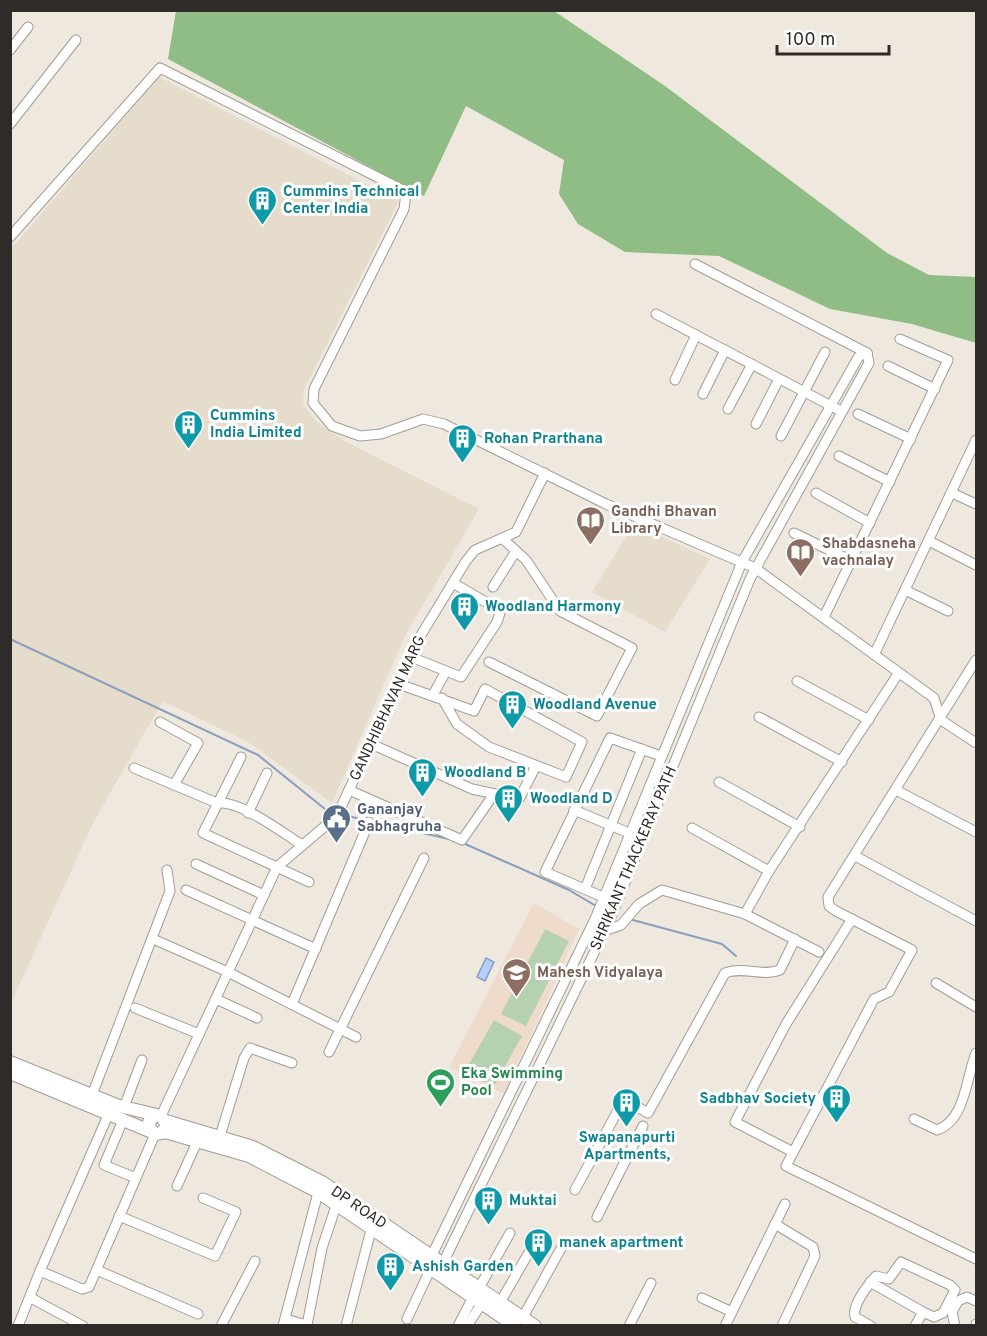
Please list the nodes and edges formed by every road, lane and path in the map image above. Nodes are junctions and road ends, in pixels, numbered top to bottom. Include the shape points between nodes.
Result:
1 (28, 27) dead end
2 (76, 40) dead end
3 (11, 49) edge
4 (10, 124) edge
5 (10, 237) edge
6 (696, 264) dead end
7 (656, 314) dead end
8 (696, 335) junction
9 (900, 339) dead end
10 (725, 350) junction
11 (825, 351) dead end
12 (867, 353) junction
13 (752, 364) junction
14 (888, 366) dead end
15 (779, 379) junction
16 (675, 380) dead end
17 (935, 389) junction
18 (804, 392) junction
19 (703, 394) dead end
20 (832, 406) junction
21 (728, 409) dead end
22 (842, 412) junction
23 (858, 414) dead end
24 (756, 424) dead end
25 (782, 436) dead end
26 (911, 439) junction
27 (976, 442) edge
28 (839, 456) dead end
29 (545, 473) junction
30 (890, 482) junction
31 (816, 493) dead end
32 (952, 493) junction
33 (976, 504) edge
34 (774, 506) junction
35 (787, 512) junction
36 (870, 523) junction
37 (794, 533) dead end
38 (503, 539) junction
39 (929, 541) junction
40 (516, 551) junction
41 (852, 561) junction
42 (742, 562) junction
43 (976, 566) edge
44 (756, 568) junction
45 (453, 583) junction
46 (493, 587) dead end
47 (905, 590) junction
48 (948, 611) dead end
49 (824, 617) junction
50 (874, 656) junction
51 (411, 657) junction
52 (976, 660) edge
53 (489, 662) dead end
54 (446, 671) junction
55 (898, 674) junction
56 (798, 681) dead end
57 (399, 684) junction
58 (437, 697) junction
59 (759, 717) dead end
60 (869, 720) junction
61 (941, 720) junction
62 (160, 722) dead end
63 (369, 743) junction
64 (976, 743) edge
65 (642, 749) junction
66 (661, 756) junction
67 (241, 757) dead end
68 (842, 762) junction
69 (537, 766) junction
70 (134, 768) dead end
71 (267, 773) dead end
72 (719, 782) dead end
73 (174, 784) junction
74 (349, 790) junction
75 (896, 790) junction
76 (494, 794) junction
77 (217, 803) junction
78 (574, 810) junction
79 (248, 813) junction
80 (369, 822) dead end
81 (612, 826) junction
82 (800, 827) junction
83 (692, 828) dead end
84 (976, 832) edge
85 (629, 833) junction
86 (302, 845) junction
87 (855, 856) junction
88 (424, 858) dead end
89 (196, 864) dead end
90 (277, 867) junction
91 (167, 870) dead end
92 (769, 871) junction
93 (309, 882) dead end
94 (585, 889) junction
95 (186, 890) dead end
96 (264, 895) junction
97 (602, 899) junction
98 (745, 914) junction
99 (852, 919) junction
100 (252, 920) junction
101 (976, 921) edge
102 (606, 927) junction
103 (153, 939) junction
104 (795, 939) junction
105 (316, 949) junction
106 (819, 952) dead end
107 (228, 972) junction
108 (936, 983) dead end
109 (216, 999) junction
110 (292, 1004) junction
111 (976, 1007) edge
112 (135, 1008) dead end
113 (257, 1018) dead end
114 (339, 1029) junction
115 (199, 1034) junction
116 (356, 1037) dead end
117 (329, 1052) dead end
118 (976, 1053) edge
119 (142, 1060) dead end
120 (10, 1062) edge
121 (292, 1063) dead end
122 (10, 1073) edge
123 (92, 1095) junction
124 (109, 1113) junction
125 (124, 1114) junction
126 (914, 1119) dead end
127 (159, 1125) junction
128 (643, 1126) dead end
129 (220, 1136) junction
130 (198, 1140) junction
131 (793, 1152) junction
132 (136, 1178) junction
133 (177, 1186) dead end
134 (320, 1187) junction
135 (575, 1190) dead end
136 (203, 1198) dead end
137 (337, 1203) junction
138 (785, 1204) dead end
139 (119, 1216) junction
140 (597, 1216) dead end
141 (775, 1224) junction
142 (371, 1230) junction
143 (510, 1233) dead end
144 (564, 1243) dead end
145 (497, 1249) dead end
146 (528, 1254) dead end
147 (976, 1259) edge
148 (255, 1262) dead end
149 (434, 1266) junction
150 (97, 1270) junction
151 (40, 1271) junction
152 (870, 1282) junction
153 (651, 1283) dead end
154 (479, 1294) junction
155 (31, 1298) junction
156 (702, 1298) dead end
157 (501, 1301) junction
158 (976, 1301) edge
159 (732, 1312) junction
160 (923, 1312) junction
161 (198, 1314) dead end
162 (406, 1319) dead end
163 (519, 1321) edge
164 (284, 1322) edge
165 (870, 1325) edge
166 (18, 1326) edge
167 (83, 1326) edge
168 (221, 1326) edge
169 (346, 1326) edge
170 (458, 1326) edge
171 (467, 1326) edge
172 (535, 1326) edge
173 (629, 1326) edge
174 (725, 1326) edge
175 (782, 1326) edge
176 (915, 1326) edge
177 (955, 1326) edge

1 - 3 street
2 - 4 street
5 - 29 street via 157,69 165,68 406,193 404,209 314,389 313,403 332,426 360,436 381,434 423,418 444,424
6 - 12 street
7 - 8 street
8 - 10 street
8 - 16 street
9 - 17 street via 948,360
10 - 13 street
10 - 19 street
11 - 18 street
12 - 20 street, SHRIKANT THACKERAY PATH via 859,356
12 - 22 street, SHRIKANT THACKERAY PATH via 869,363
13 - 15 street
13 - 21 street
14 - 17 street
15 - 18 street
15 - 24 street
17 - 26 street
18 - 20 street
18 - 25 street
20 - 22 street
20 - 34 street, SHRIKANT THACKERAY PATH
22 - 35 street, SHRIKANT THACKERAY PATH
23 - 26 street
26 - 30 street
27 - 32 street
28 - 30 street
29 - 38 street, GANDHIBHAVAN MARG via 516,532
29 - 42 street via 606,504
30 - 36 street
31 - 36 street
32 - 33 street
32 - 39 street
34 - 35 street
34 - 42 street, SHRIKANT THACKERAY PATH
35 - 44 street, SHRIKANT THACKERAY PATH
36 - 41 street
37 - 41 street
38 - 40 street
38 - 45 street, GANDHIBHAVAN MARG via 475,550
39 - 43 street
39 - 47 street
40 - 46 street
40 - 53 street via 560,611 632,648 597,716
41 - 49 street
42 - 44 street
42 - 66 street, SHRIKANT THACKERAY PATH
44 - 49 street
44 - 102 street, SHRIKANT THACKERAY PATH
45 - 51 street, GANDHIBHAVAN MARG
45 - 54 street via 500,613 461,677
47 - 48 street
47 - 50 street
49 - 50 street
50 - 55 street
51 - 54 street
51 - 57 street, GANDHIBHAVAN MARG
52 - 61 street
54 - 58 street
55 - 60 street
55 - 61 street via 934,698
56 - 60 street
57 - 58 street
57 - 63 street, GANDHIBHAVAN MARG
58 - 69 street via 469,734 489,747
58 - 69 street via 474,711 485,689 582,742 566,777
59 - 68 street
60 - 68 street
61 - 64 street
61 - 75 street
62 - 73 street via 198,743
63 - 74 street, GANDHIBHAVAN MARG
63 - 76 street via 472,789
65 - 66 street
65 - 78 street via 610,738
65 - 81 street
66 - 85 street, SHRIKANT THACKERAY PATH
67 - 77 street
68 - 82 street
69 - 76 street via 519,799
70 - 73 street
71 - 79 street
72 - 82 street
73 - 77 street
74 - 76 street via 462,840
74 - 86 street, GANDHIBHAVAN MARG via 338,813
75 - 84 street
75 - 87 street
77 - 79 street via 225,802
77 - 90 street via 203,833
78 - 81 street
78 - 94 street via 545,872
79 - 86 street
80 - 105 street
81 - 85 street
81 - 94 street
82 - 92 street
83 - 92 street
85 - 97 street, SHRIKANT THACKERAY PATH
86 - 90 street, GANDHIBHAVAN MARG
87 - 99 street via 827,901
87 - 101 street
88 - 114 street
89 - 96 street
90 - 93 street
90 - 96 street, GANDHIBHAVAN MARG
91 - 103 street via 170,891
92 - 98 street
94 - 97 street
95 - 100 street
96 - 100 street, GANDHIBHAVAN MARG
97 - 149 street, SHRIKANT THACKERAY PATH
98 - 102 street via 662,890 639,904 621,925
98 - 104 street
99 - 131 street via 786,1024 735,1122
99 - 131 street via 912,950 889,992 874,999
100 - 105 street
100 - 107 street, GANDHIBHAVAN MARG
102 - 149 street, SHRIKANT THACKERAY PATH
103 - 107 street
103 - 123 street
104 - 106 street
104 - 135 street via 780,970 770,974 736,969 725,973 648,1113 624,1099
105 - 110 street
107 - 109 street, GANDHIBHAVAN MARG
107 - 110 street
108 - 111 street
109 - 113 street
109 - 115 street, GANDHIBHAVAN MARG
110 - 114 street
112 - 115 street
114 - 116 street
114 - 117 street
115 - 127 street, GANDHIBHAVAN MARG
118 - 126 street via 951,1122 937,1130
119 - 125 street
120 - 123 main road, DP ROAD
121 - 129 street via 250,1048
122 - 124 main road, DP ROAD
123 - 125 main road, DP ROAD
124 - 125 main road, DP ROAD
124 - 151 street
125 - 127 main road, DP ROAD
125 - 132 street via 104,1165
127 - 129 main road, DP ROAD
127 - 130 main road, DP ROAD
127 - 132 street, GANDHIBHAVAN MARG
128 - 140 street
129 - 134 main road, DP ROAD via 271,1155
130 - 133 street
130 - 134 main road, DP ROAD via 249,1156
131 - 147 street via 786,1166
132 - 139 street, GANDHIBHAVAN MARG
134 - 137 main road, DP ROAD
134 - 149 main road, DP ROAD
134 - 164 street
136 - 139 street via 236,1212 215,1256
137 - 142 main road, DP ROAD
137 - 164 street via 322,1248 307,1325
138 - 141 street
139 - 150 street, GANDHIBHAVAN MARG
141 - 159 street
141 - 175 street via 813,1247 815,1256
142 - 149 main road, DP ROAD
142 - 169 street
143 - 154 street
144 - 163 street
145 - 154 street
146 - 157 street
148 - 168 street
149 - 154 main road, DP ROAD
149 - 162 street
150 - 151 street, GANDHIBHAVAN MARG via 86,1289
150 - 161 street
151 - 155 street
152 - 160 street
152 - 160 street via 876,1276 889,1279 901,1262 955,1290 943,1313 934,1317
152 - 165 street via 854,1314
153 - 173 street
154 - 157 main road, DP ROAD
154 - 163 main road, DP ROAD
154 - 170 street
154 - 171 street
155 - 166 street
155 - 167 street
156 - 159 street
157 - 163 main road, DP ROAD
158 - 177 street via 967,1297 958,1301 952,1312
159 - 174 street
160 - 176 street
163 - 172 main road, DP ROAD

